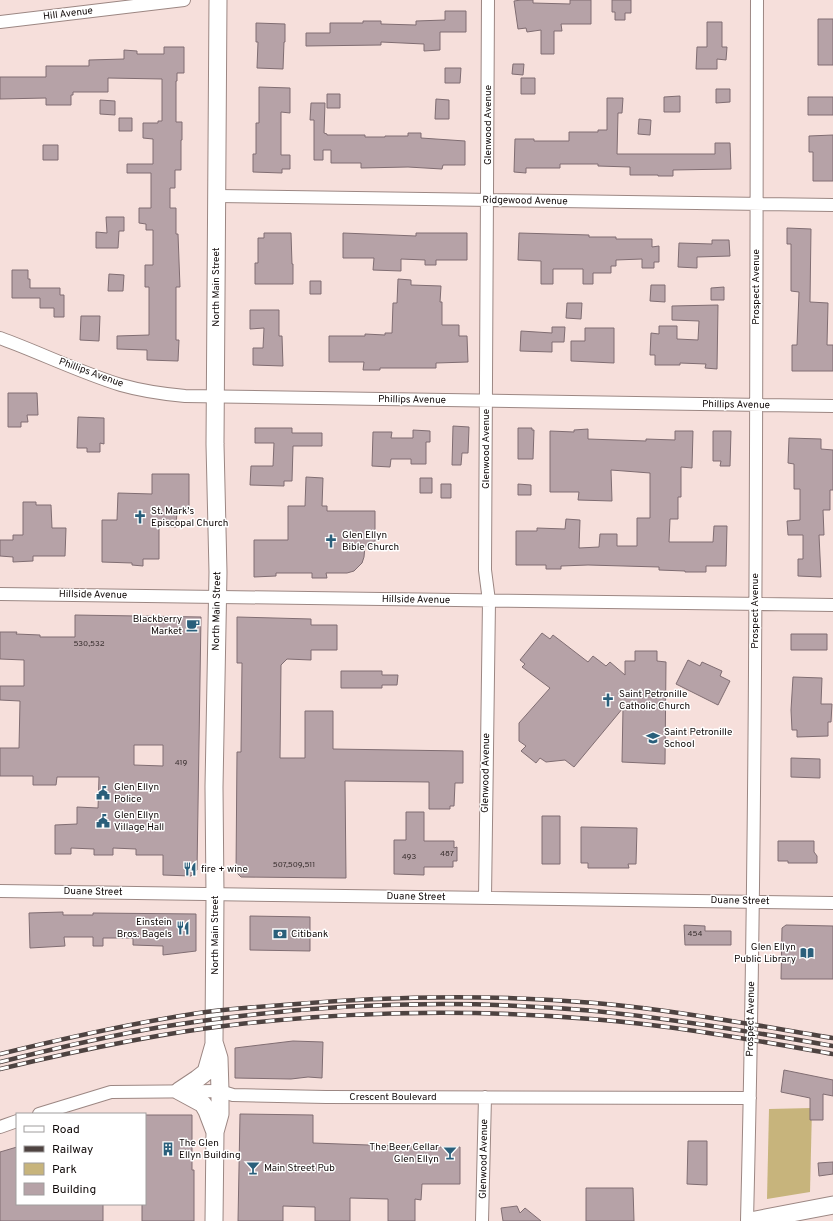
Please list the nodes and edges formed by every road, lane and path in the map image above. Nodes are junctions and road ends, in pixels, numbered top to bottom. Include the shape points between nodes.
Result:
1 (184, 0) edge
2 (218, 0) edge
3 (488, 0) edge
4 (757, 0) edge
5 (0, 22) edge
6 (217, 196) junction
7 (487, 200) junction
8 (756, 204) junction
9 (833, 205) edge
10 (0, 338) edge
11 (215, 397) junction
12 (486, 401) junction
13 (756, 405) junction
14 (833, 406) edge
15 (0, 594) edge
16 (218, 597) junction
17 (489, 601) junction
18 (755, 604) junction
19 (833, 605) edge
20 (0, 891) edge
21 (216, 895) junction
22 (485, 898) junction
23 (753, 902) junction
24 (833, 903) edge
25 (214, 1042) junction
26 (178, 1091) junction
27 (220, 1091) junction
28 (485, 1097) junction
29 (750, 1098) junction
30 (42, 1113) edge
31 (16, 1121) edge
32 (0, 1127) edge
33 (215, 1132) junction
34 (833, 1205) edge
35 (214, 1221) edge
36 (482, 1221) edge
37 (748, 1221) edge

1 - 5 street, Hill Avenue
2 - 6 street, North Main Street
3 - 7 street, Glenwood Avenue
4 - 8 street, Prospect Avenue
6 - 7 street, Ridgewood Avenue
6 - 11 street, North Main Street
7 - 8 street, Ridgewood Avenue
7 - 12 street, Glenwood Avenue
8 - 9 street, Ridgewood Avenue
8 - 13 street, Prospect Avenue
10 - 11 street, Phillips Avenue via 69,367 121,385 160,393
11 - 12 street, Phillips Avenue
11 - 16 street, North Main Street
12 - 13 street, Phillips Avenue
12 - 17 street, Glenwood Avenue via 485,570
13 - 14 street, Phillips Avenue
13 - 18 street, Prospect Avenue
15 - 16 street, Hillside Avenue
16 - 17 street, Hillside Avenue
16 - 21 street, North Main Street via 214,787
17 - 18 street, Hillside Avenue
17 - 22 street, Glenwood Avenue
18 - 19 street, Hillside Avenue
18 - 23 street, Prospect Avenue
20 - 21 street, Duane Street
21 - 22 street, Duane Street
21 - 25 street, North Main Street
22 - 23 street, Duane Street
23 - 24 street, Duane Street
23 - 29 street, Prospect Avenue
25 - 26 street via 206,1072
25 - 27 street, North Main Street via 219,1058
26 - 27 street, Crescent Boulevard
26 - 30 street, Crescent Boulevard via 111,1092
26 - 33 street via 203,1104
27 - 28 street, Crescent Boulevard via 233,1095
27 - 33 street, North Main Street via 220,1114
28 - 29 street, Crescent Boulevard
28 - 36 street, Glenwood Avenue
29 - 37 street, Prospect Avenue
31 - 32 street
33 - 35 street, North Main Street
34 - 37 street

